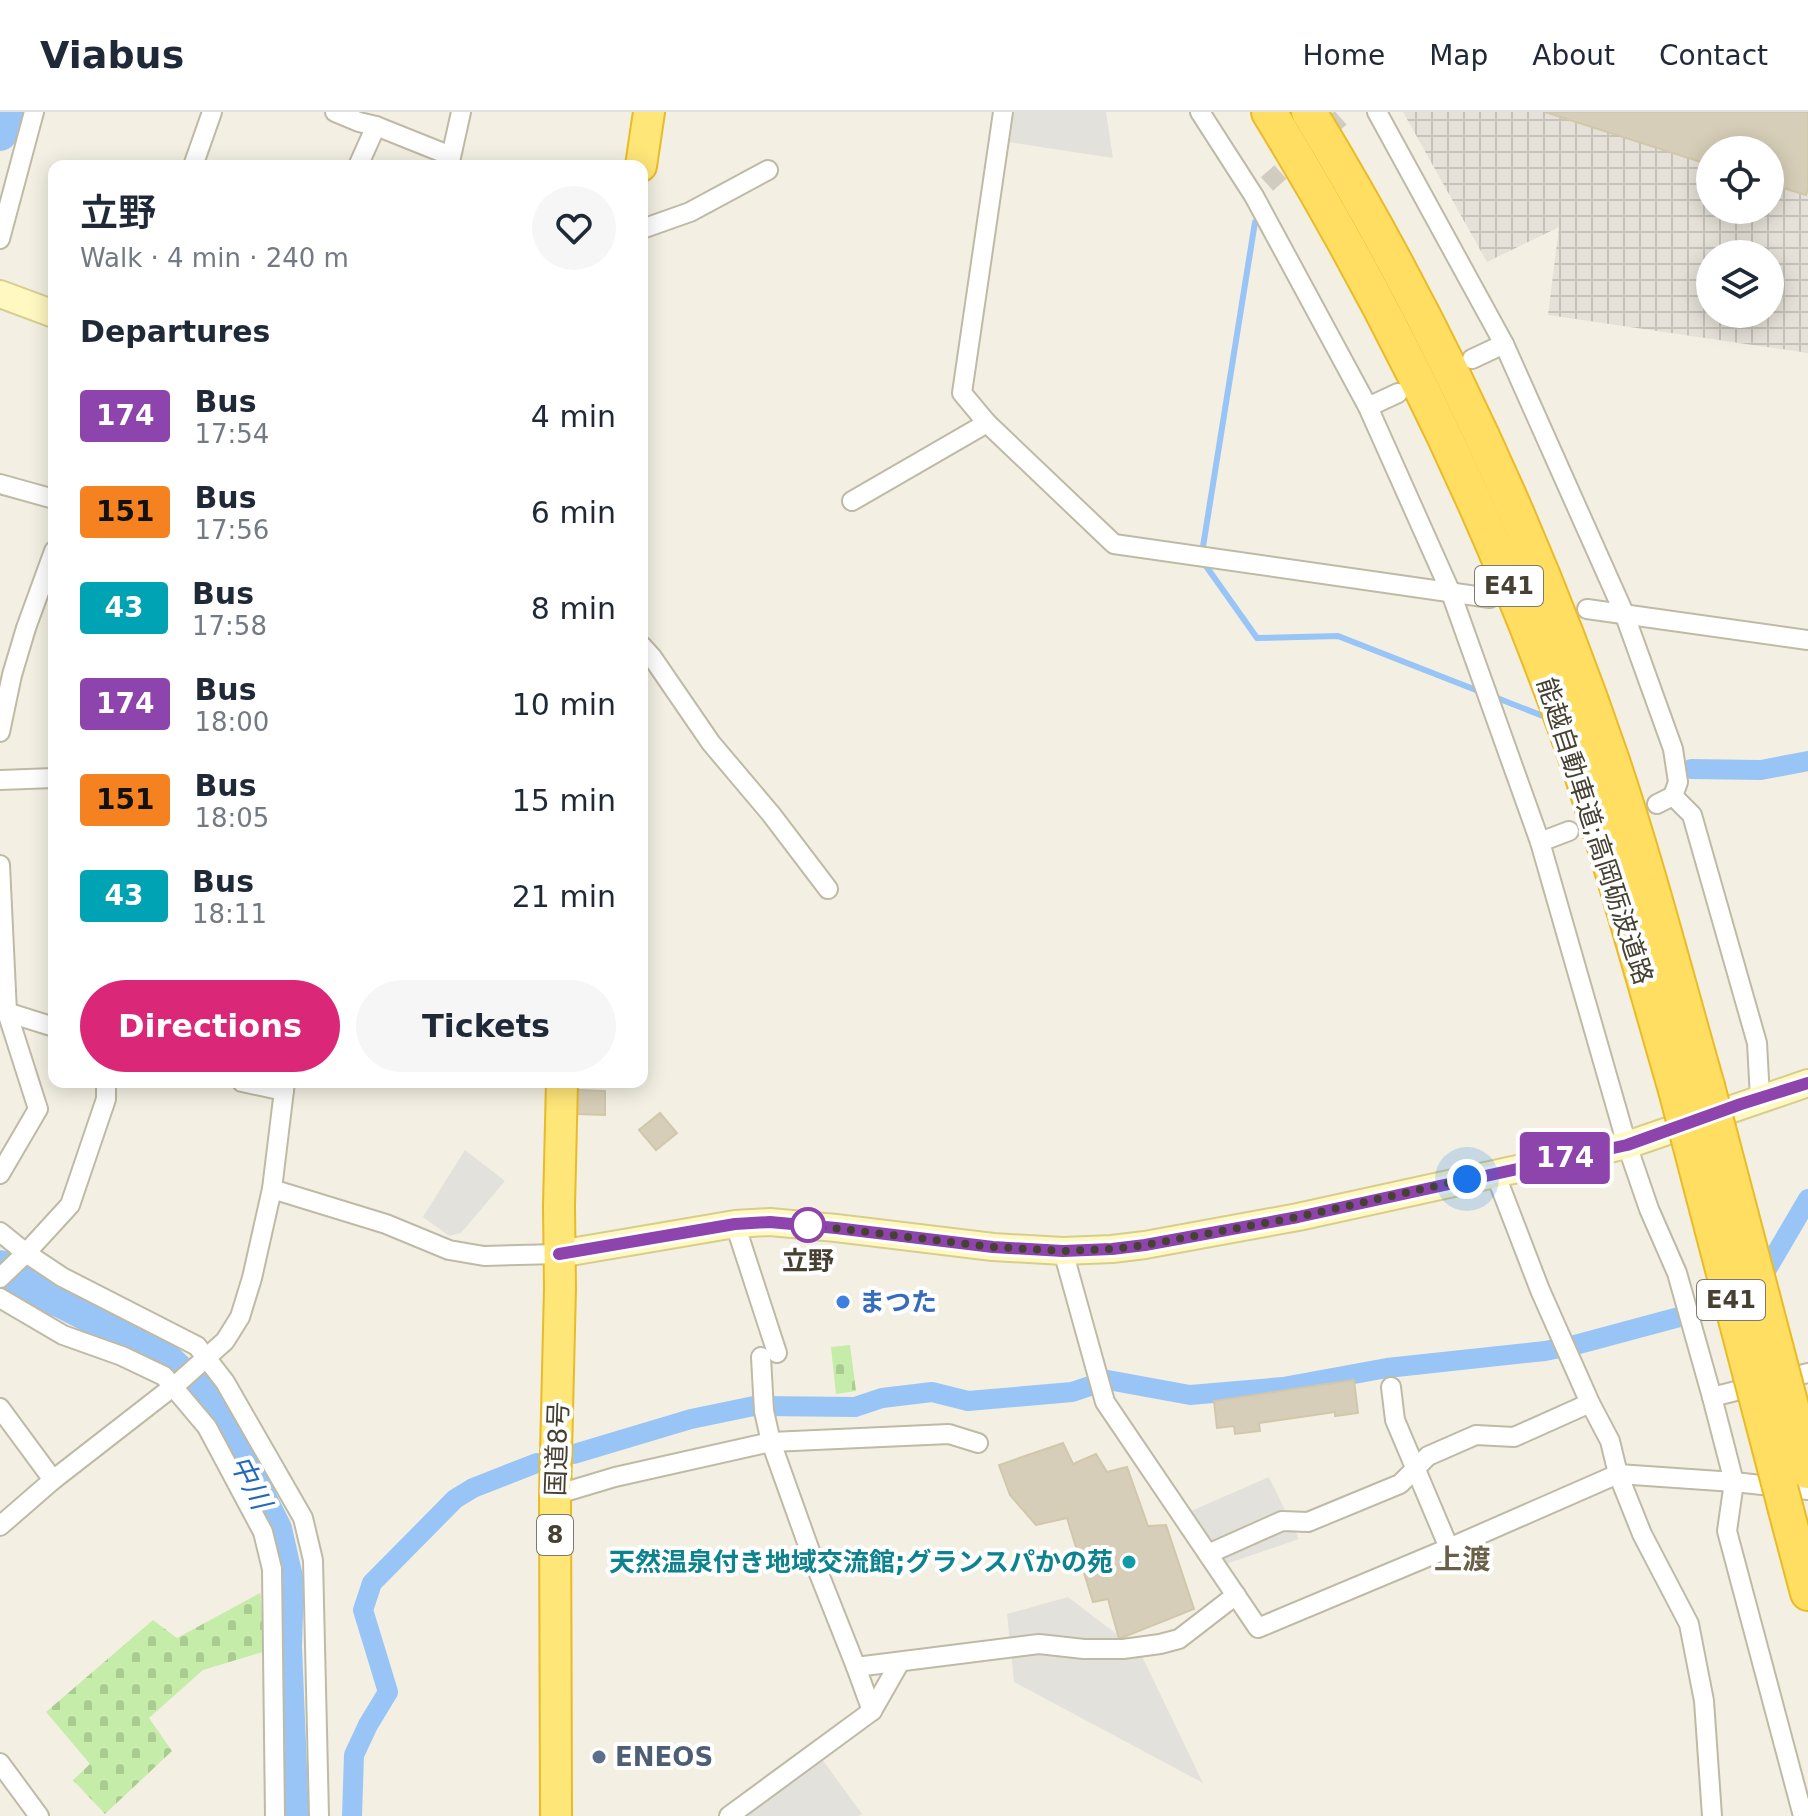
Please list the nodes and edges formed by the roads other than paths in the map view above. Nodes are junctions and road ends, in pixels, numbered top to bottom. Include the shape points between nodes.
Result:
1 (34, 112) edge
2 (335, 112) edge
3 (461, 112) edge
4 (649, 112) edge
5 (1003, 112) edge
6 (1200, 112) edge
7 (1269, 112) edge
8 (1309, 112) edge
9 (1377, 112) edge
10 (208, 113) edge
11 (365, 120) edge
12 (195, 160) edge
13 (359, 160) edge
14 (448, 160) edge
15 (450, 160) edge
16 (642, 160) edge
17 (768, 170) dead end
18 (648, 227) edge
19 (0, 239) edge
20 (0, 294) edge
21 (48, 312) edge
22 (1504, 344) junction
23 (1472, 359) dead end
24 (1398, 393) dead end
25 (1368, 407) junction
26 (987, 423) junction
27 (0, 484) edge
28 (48, 497) edge
29 (852, 501) dead end
30 (48, 568) edge
31 (1451, 593) junction
32 (1490, 598) dead end
33 (1587, 609) dead end
34 (1624, 613) junction
35 (1808, 640) edge
36 (648, 653) edge
37 (0, 732) edge
38 (48, 778) edge
39 (0, 780) edge
40 (1569, 831) dead end
41 (1540, 842) junction
42 (0, 865) edge
43 (828, 889) dead end
44 (3, 1011) edge
45 (48, 1025) edge
46 (1808, 1083) edge
47 (106, 1088) edge
48 (284, 1088) edge
49 (562, 1088) edge
50 (1692, 1088) junction
51 (1760, 1098) junction
52 (1627, 1145) junction
53 (1495, 1173) junction
54 (0, 1174) edge
55 (272, 1189) junction
56 (735, 1224) junction
57 (0, 1232) edge
58 (1063, 1251) junction
59 (559, 1254) junction
60 (23, 1256) junction
61 (0, 1278) edge
62 (0, 1298) edge
63 (203, 1360) junction
64 (1808, 1373) edge
65 (176, 1384) junction
66 (1391, 1387) dead end
67 (1712, 1397) junction
68 (1590, 1403) junction
69 (0, 1408) edge
70 (771, 1442) junction
71 (978, 1443) dead end
72 (1415, 1468) junction
73 (1808, 1471) edge
74 (1618, 1474) junction
75 (53, 1480) junction
76 (1734, 1482) junction
77 (555, 1495) junction
78 (1797, 1500) edge
79 (0, 1526) edge
80 (1449, 1548) junction
81 (1208, 1554) junction
82 (1808, 1593) edge
83 (1236, 1595) junction
84 (900, 1662) junction
85 (856, 1667) junction
86 (872, 1711) junction
87 (0, 1763) edge
88 (39, 1816) edge
89 (275, 1816) edge
90 (319, 1816) edge
91 (556, 1816) edge
92 (729, 1816) edge
93 (1712, 1816) edge
94 (1803, 1816) edge

1 - 19 street
2 - 11 street
3 - 15 street
4 - 16 highway
5 - 26 street via 962,393
6 - 25 street via 1260,190
7 - 50 highway, 能越自動車道;高岡砺波道路 / E41 via 1396,337 1493,543
8 - 50 highway, 能越自動車道;高岡砺波道路 / E41 via 1375,226 1475,422 1573,654 1646,871
9 - 22 street
10 - 12 street
11 - 13 street
11 - 14 street
17 - 18 street via 690,212
20 - 21 main road
22 - 23 street
22 - 34 street
24 - 25 street
25 - 31 street
26 - 29 street
26 - 31 street via 1114,544
27 - 28 street
30 - 37 street via 12,675
31 - 32 street
31 - 41 street
33 - 34 street
34 - 35 street
34 - 51 street via 1673,749 1678,782 1665,800 1692,815 1757,1043
36 - 43 street via 711,743
38 - 39 street
40 - 41 street
41 - 52 street
42 - 44 street
44 - 45 street
44 - 54 street via 38,1109
46 - 51 main road
47 - 60 street via 70,1205
48 - 55 street
49 - 59 highway, 国道8号 / 8
50 - 73 highway, 能越自動車道;高岡砺波道路 / E41, bridge
50 - 78 highway, 能越自動車道;高岡砺波道路 / E41, bridge
51 - 52 main road
52 - 53 main road
52 - 67 street via 1677,1273
53 - 58 main road via 1145,1245
53 - 68 street
55 - 59 street via 386,1224 449,1250 484,1256
55 - 63 street via 240,1317 225,1341
56 - 58 main road via 770,1222
56 - 59 main road
56 - 70 street via 769,1355 764,1407
57 - 60 street
58 - 81 street via 1105,1402
59 - 77 highway, 国道8号 / 8
60 - 61 street
60 - 63 street via 197,1346
62 - 65 street via 63,1335 122,1356
63 - 65 street
63 - 90 street via 225,1382 303,1518 313,1560
64 - 67 street
65 - 75 street
65 - 89 street via 207,1427 263,1532 272,1569
66 - 72 street via 1395,1420
67 - 76 street
68 - 72 street via 1514,1437 1476,1435 1428,1456
68 - 74 street via 1610,1441
69 - 75 street
70 - 71 street via 949,1434
70 - 77 street
70 - 85 street
72 - 80 street
72 - 81 street via 1400,1484 1308,1522 1282,1521
74 - 76 street
74 - 80 street
74 - 93 street via 1689,1624 1704,1701
75 - 79 street
76 - 78 street
76 - 94 street via 1727,1531
77 - 91 highway, 国道8号 / 8
78 - 82 highway, 能越自動車道;高岡砺波道路 / E41
80 - 83 street via 1258,1628
81 - 83 street
83 - 84 street via 1179,1639 1160,1644 1084,1649 1039,1644
84 - 85 street
84 - 86 street
85 - 86 street
86 - 92 street
87 - 88 street

